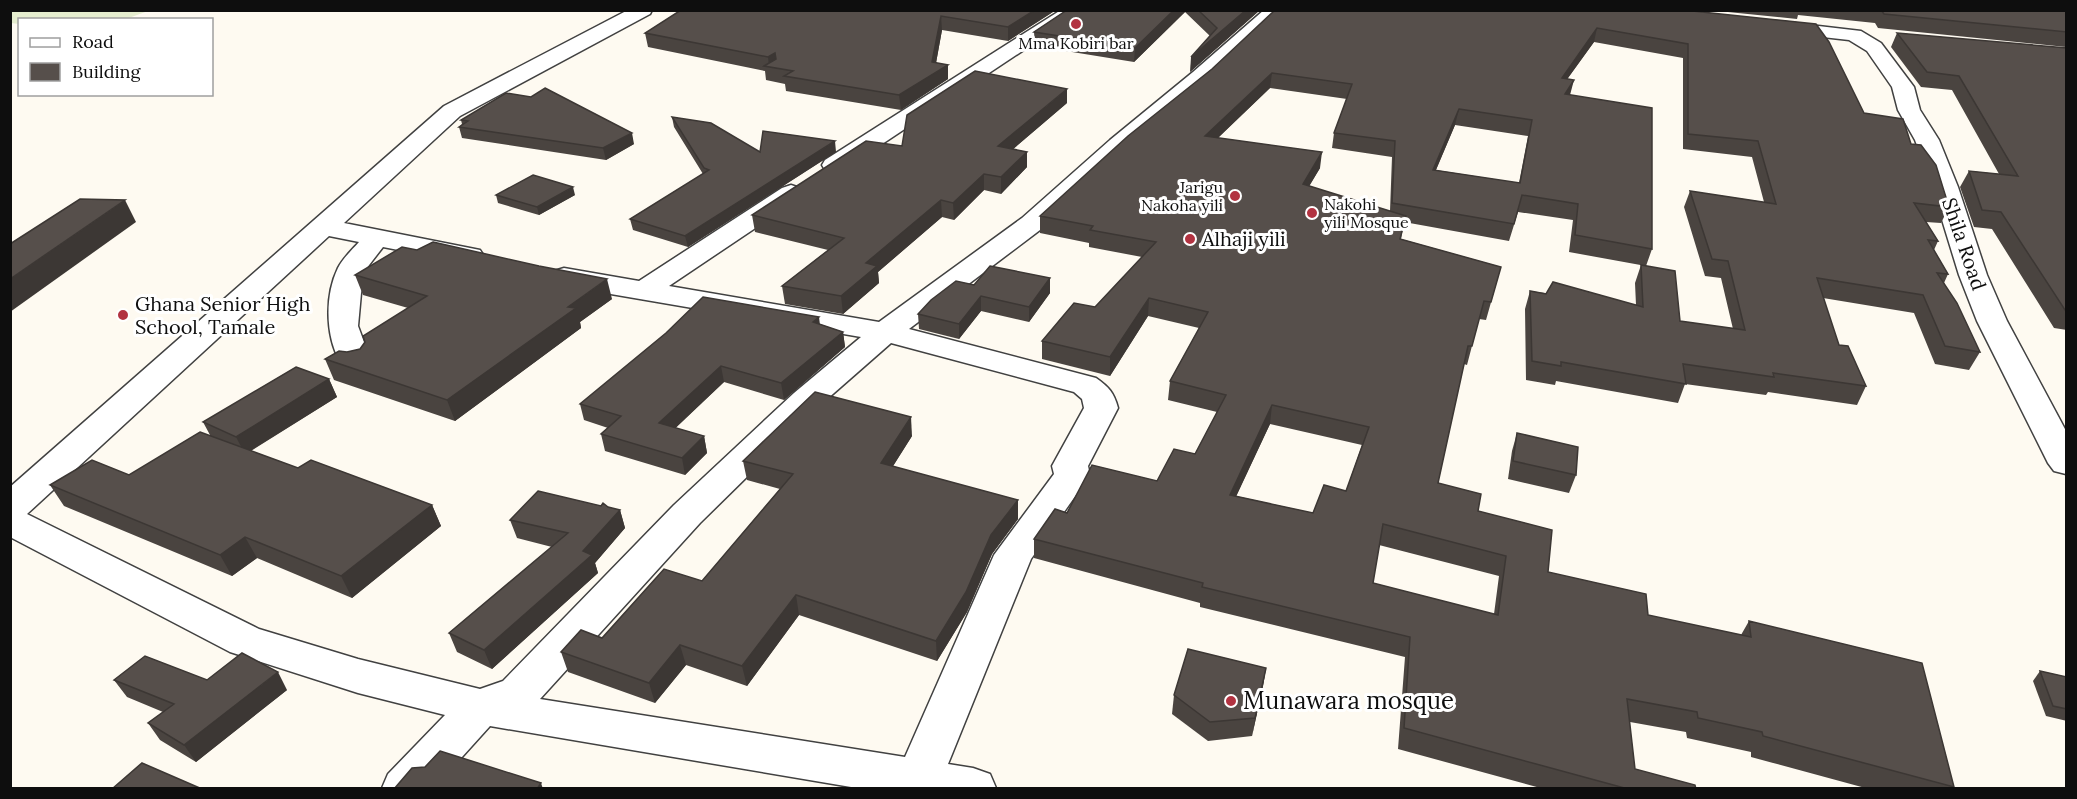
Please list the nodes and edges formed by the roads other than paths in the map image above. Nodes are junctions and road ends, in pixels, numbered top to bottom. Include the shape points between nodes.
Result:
1 (643, 10) edge
2 (1075, 10) edge
3 (1276, 10) edge
4 (1786, 11) edge
5 (1760, 25) edge
6 (1854, 35) junction
7 (1889, 38) dead end
8 (321, 226) junction
9 (377, 237) junction
10 (501, 263) edge
11 (534, 271) edge
12 (643, 291) junction
13 (885, 332) junction
14 (355, 361) edge
15 (2067, 462) edge
16 (10, 507) edge
17 (10, 521) edge
18 (481, 707) junction
19 (914, 784) edge
20 (405, 789) edge
21 (973, 789) edge

1 - 8 street via 452,111
2 - 12 street
3 - 13 street via 1031,224
4 - 6 street
5 - 6 street
6 - 7 street
6 - 15 street, Shila Road via 1874,47 1903,87 1909,110 1927,140 1984,302
8 - 9 street
8 - 16 street
9 - 10 street
9 - 14 street via 352,268 346,293 342,326
11 - 12 street
12 - 13 street
13 - 18 street via 806,400 687,514 518,693
13 - 19 street via 1084,385 1098,395 1101,408 1070,466 1072,475 1013,555
17 - 18 street via 245,641 358,676
18 - 19 street
18 - 20 street
19 - 21 street

